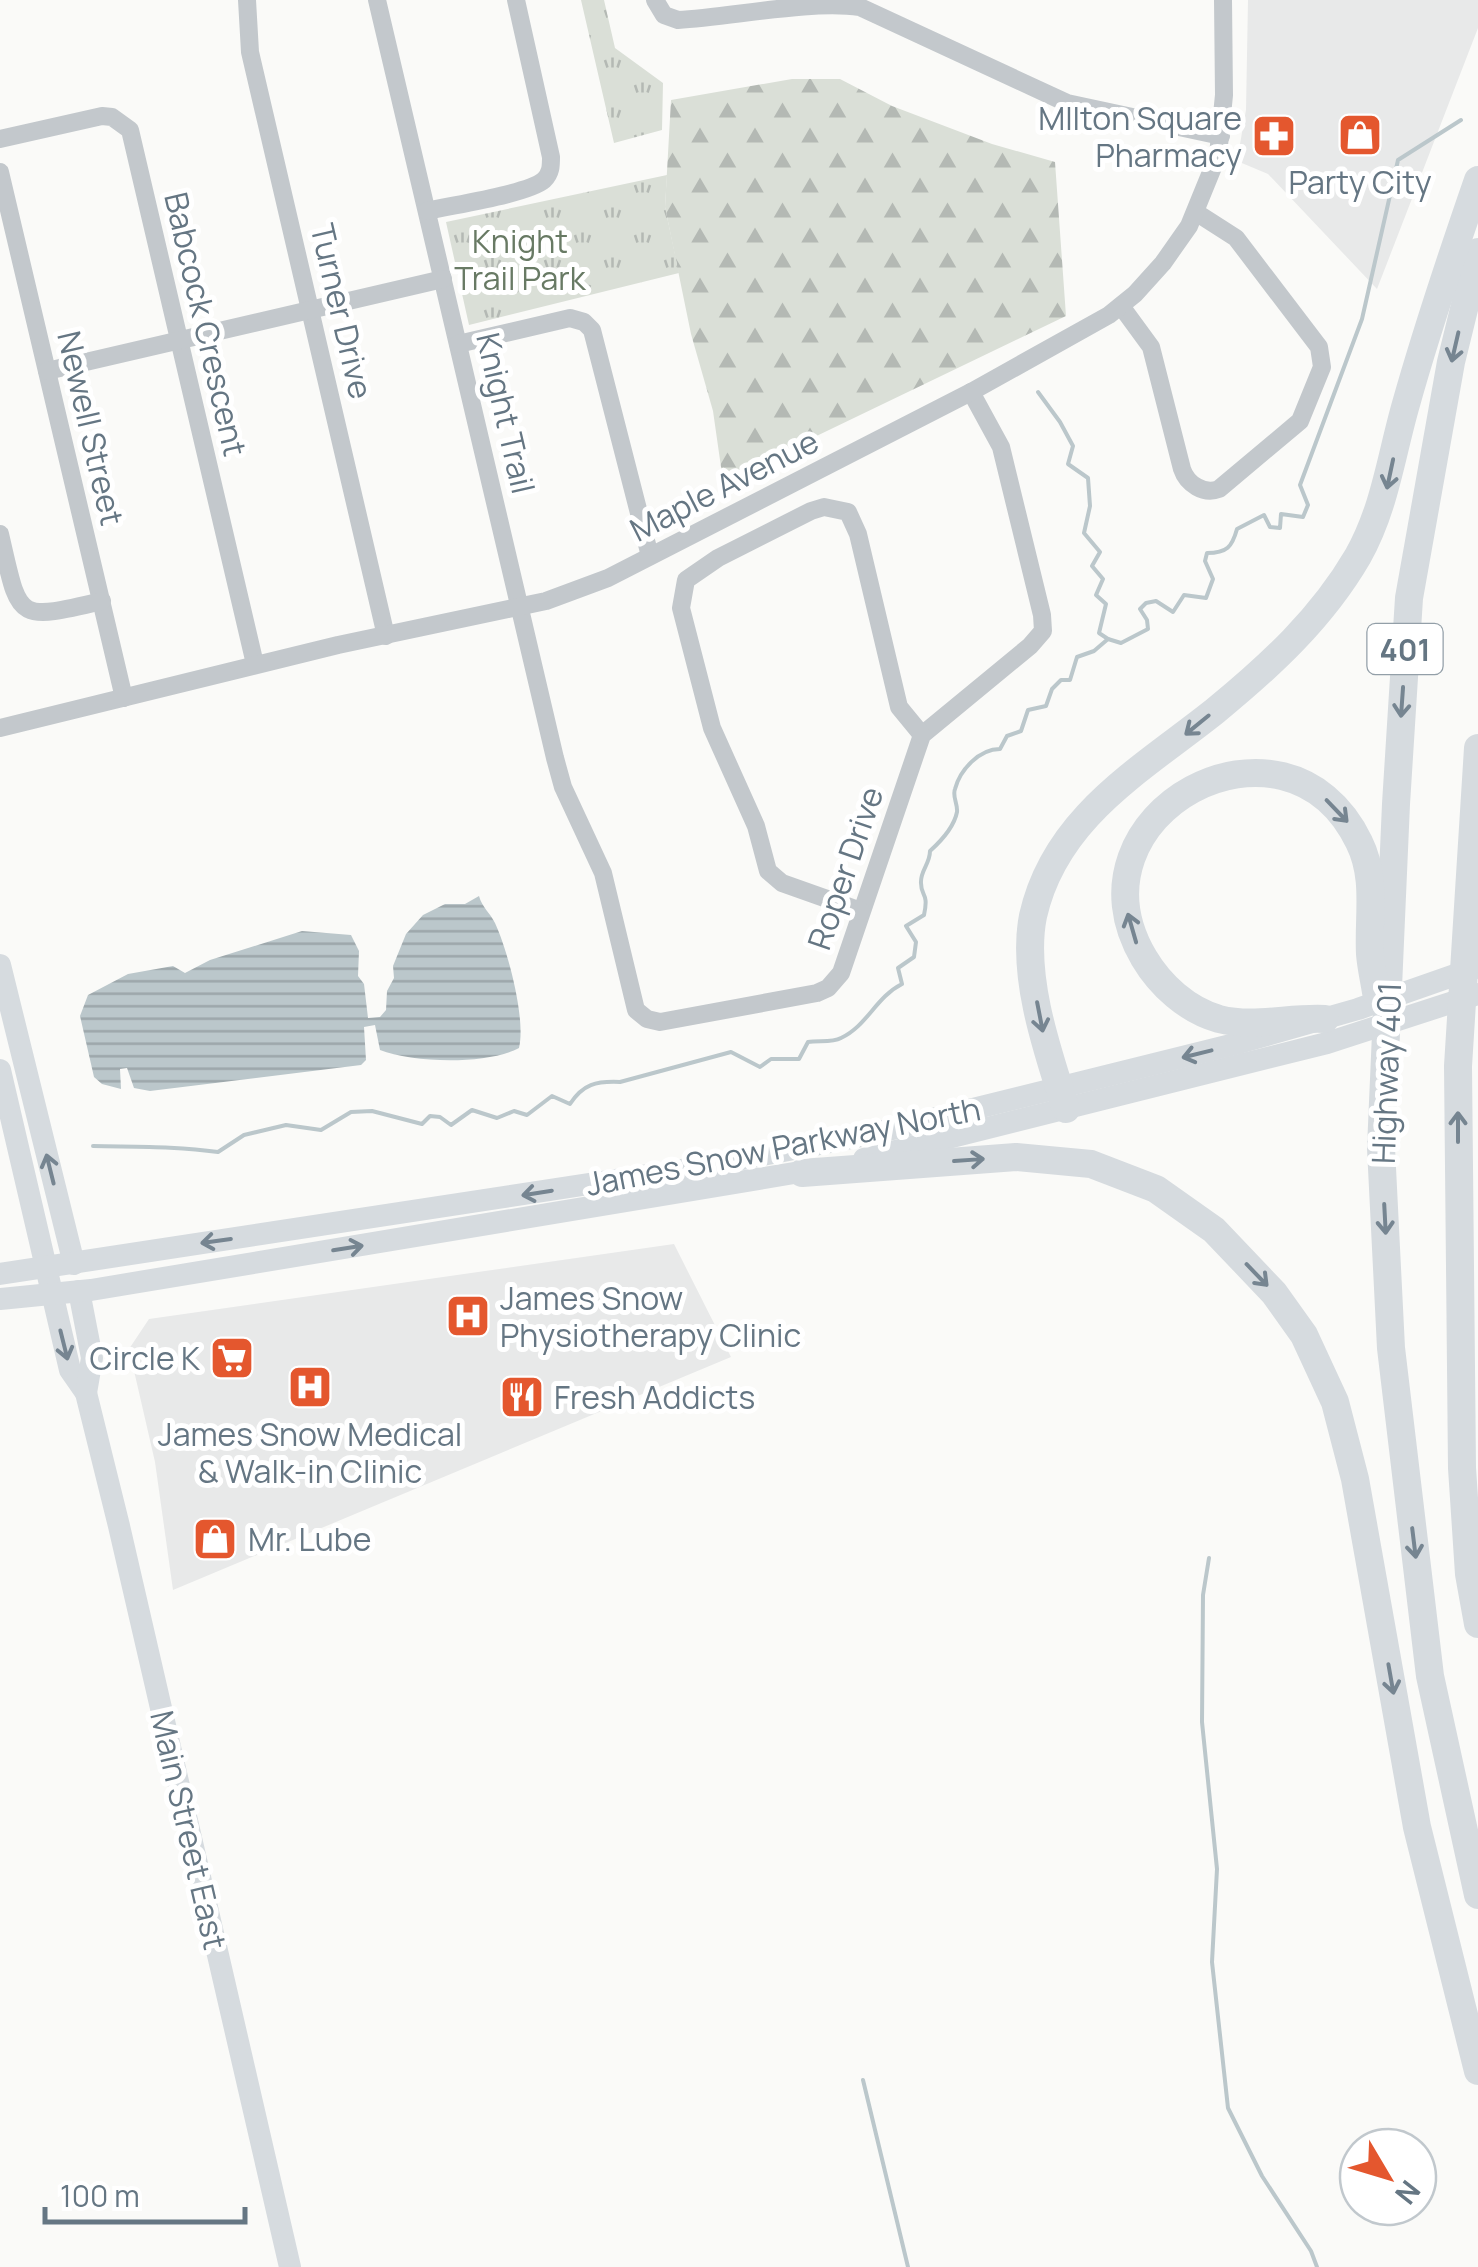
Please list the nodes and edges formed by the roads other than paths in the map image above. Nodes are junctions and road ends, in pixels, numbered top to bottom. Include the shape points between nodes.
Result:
1 (248, 0) edge
2 (377, 0) edge
3 (516, 0) edge
4 (655, 0) edge
5 (1223, 0) edge
6 (1221, 136) junction
7 (0, 139) edge
8 (0, 172) edge
9 (1478, 180) edge
10 (426, 212) junction
11 (1196, 213) junction
12 (1478, 252) edge
13 (443, 280) junction
14 (1121, 306) junction
15 (311, 308) junction
16 (178, 341) junction
17 (458, 344) junction
18 (47, 371) junction
19 (971, 392) junction
20 (0, 534) edge
21 (650, 556) junction
22 (102, 601) junction
23 (521, 606) junction
24 (386, 636) junction
25 (255, 664) junction
26 (124, 698) junction
27 (0, 728) edge
28 (922, 735) junction
29 (1478, 748) edge
30 (1467, 903) junction
31 (861, 911) junction
32 (0, 965) edge
33 (1478, 968) edge
34 (1477, 994) edge
35 (1326, 1031) junction
36 (1385, 1052) junction
37 (0, 1070) edge
38 (1478, 1098) edge
39 (1063, 1099) junction
40 (802, 1173) junction
41 (74, 1264) junction
42 (46, 1268) junction
43 (0, 1274) edge
44 (85, 1290) junction
45 (52, 1294) junction
46 (0, 1300) edge
47 (1459, 1365) junction
48 (86, 1392) junction
49 (1478, 1444) edge
50 (1478, 1624) edge
51 (1478, 1895) edge
52 (1478, 2072) edge
53 (290, 2267) edge

1 - 15 street, Turner Drive via 250,52
2 - 10 street, Knight Trail
3 - 10 street via 551,157 548,176 521,190
4 - 6 street via 664,15 678,20 860,7 1068,103
5 - 6 street, Maple Avenue
6 - 11 street, Maple Avenue
7 - 16 street, Babcock Crescent via 102,116 130,130
8 - 18 street, Newell Street
9 -> 39 highway via 1429,322 1386,494 1360,552 1326,605 1271,662 1096,803 1068,835 1048,874 1033,918 1032,970
10 - 13 street, Knight Trail
11 - 14 street, Maple Avenue via 1163,264
11 - 14 street via 1236,238 1319,347 1322,367 1300,421 1219,489 1194,485 1182,470 1151,346
12 -> 36 highway, Highway 401 / 401 via 1409,598
13 - 15 street
13 - 17 street, Knight Trail
14 - 19 street, Maple Avenue
15 - 16 street
15 - 24 street, Turner Drive
16 - 18 street
16 - 25 street, Babcock Crescent
17 - 21 street via 570,318 592,330
17 - 23 street, Knight Trail
18 - 22 street, Newell Street
19 - 21 street, Maple Avenue
19 - 28 street via 1001,447 1042,630
20 - 22 street via 15,597 28,610 50,613
21 - 23 street, Maple Avenue via 608,578
22 - 26 street, Newell Street
23 - 24 street, Maple Avenue
23 - 31 street, Roper Drive via 562,786 603,873 636,1010 660,1022 828,988 842,972
24 - 25 street, Maple Avenue
25 - 26 street, Maple Avenue
26 - 27 street, Maple Avenue
28 - 31 street, Roper Drive
28 - 31 street via 899,708 848,512 811,511 686,580 681,608 712,728 756,826 768,871 782,883
29 - 30 highway
30 - 38 highway
47 -> 30 highway via 1458,1066
41 -> 32 main road, Main Street East
33 - 35 main road, James Snow Parkway North via 1358,1009
34 - 35 main road, James Snow Parkway North
35 -> 36 highway via 1216,1018 1176,996 1148,964 1130,924 1129,871 1149,825 1186,790 1233,774 1267,774 1314,791 1342,815 1371,880 1370,956
35 - 39 main road, James Snow Parkway North
36 -> 51 highway, Highway 401 / 401 via 1391,1348 1430,1676
37 - 42 main road, Main Street East
39 - 40 main road, James Snow Parkway North
39 -> 41 main road, James Snow Parkway North via 700,1167
44 -> 40 main road, James Snow Parkway North
40 -> 52 highway via 1016,1157 1091,1164 1156,1190 1214,1230 1274,1292 1335,1402 1356,1479 1417,1827
41 - 42 main road, James Snow Parkway North
41 - 44 street, Main Street East
42 - 43 main road, James Snow Parkway North
42 - 45 main road, Main Street East
44 - 45 main road, James Snow Parkway North
44 - 48 main road, Main Street East via 92,1358
45 - 46 main road, James Snow Parkway North
45 -> 48 main road, Main Street East via 70,1370
47 - 49 highway
47 - 50 highway via 1469,1574
48 - 53 main road, Main Street East

